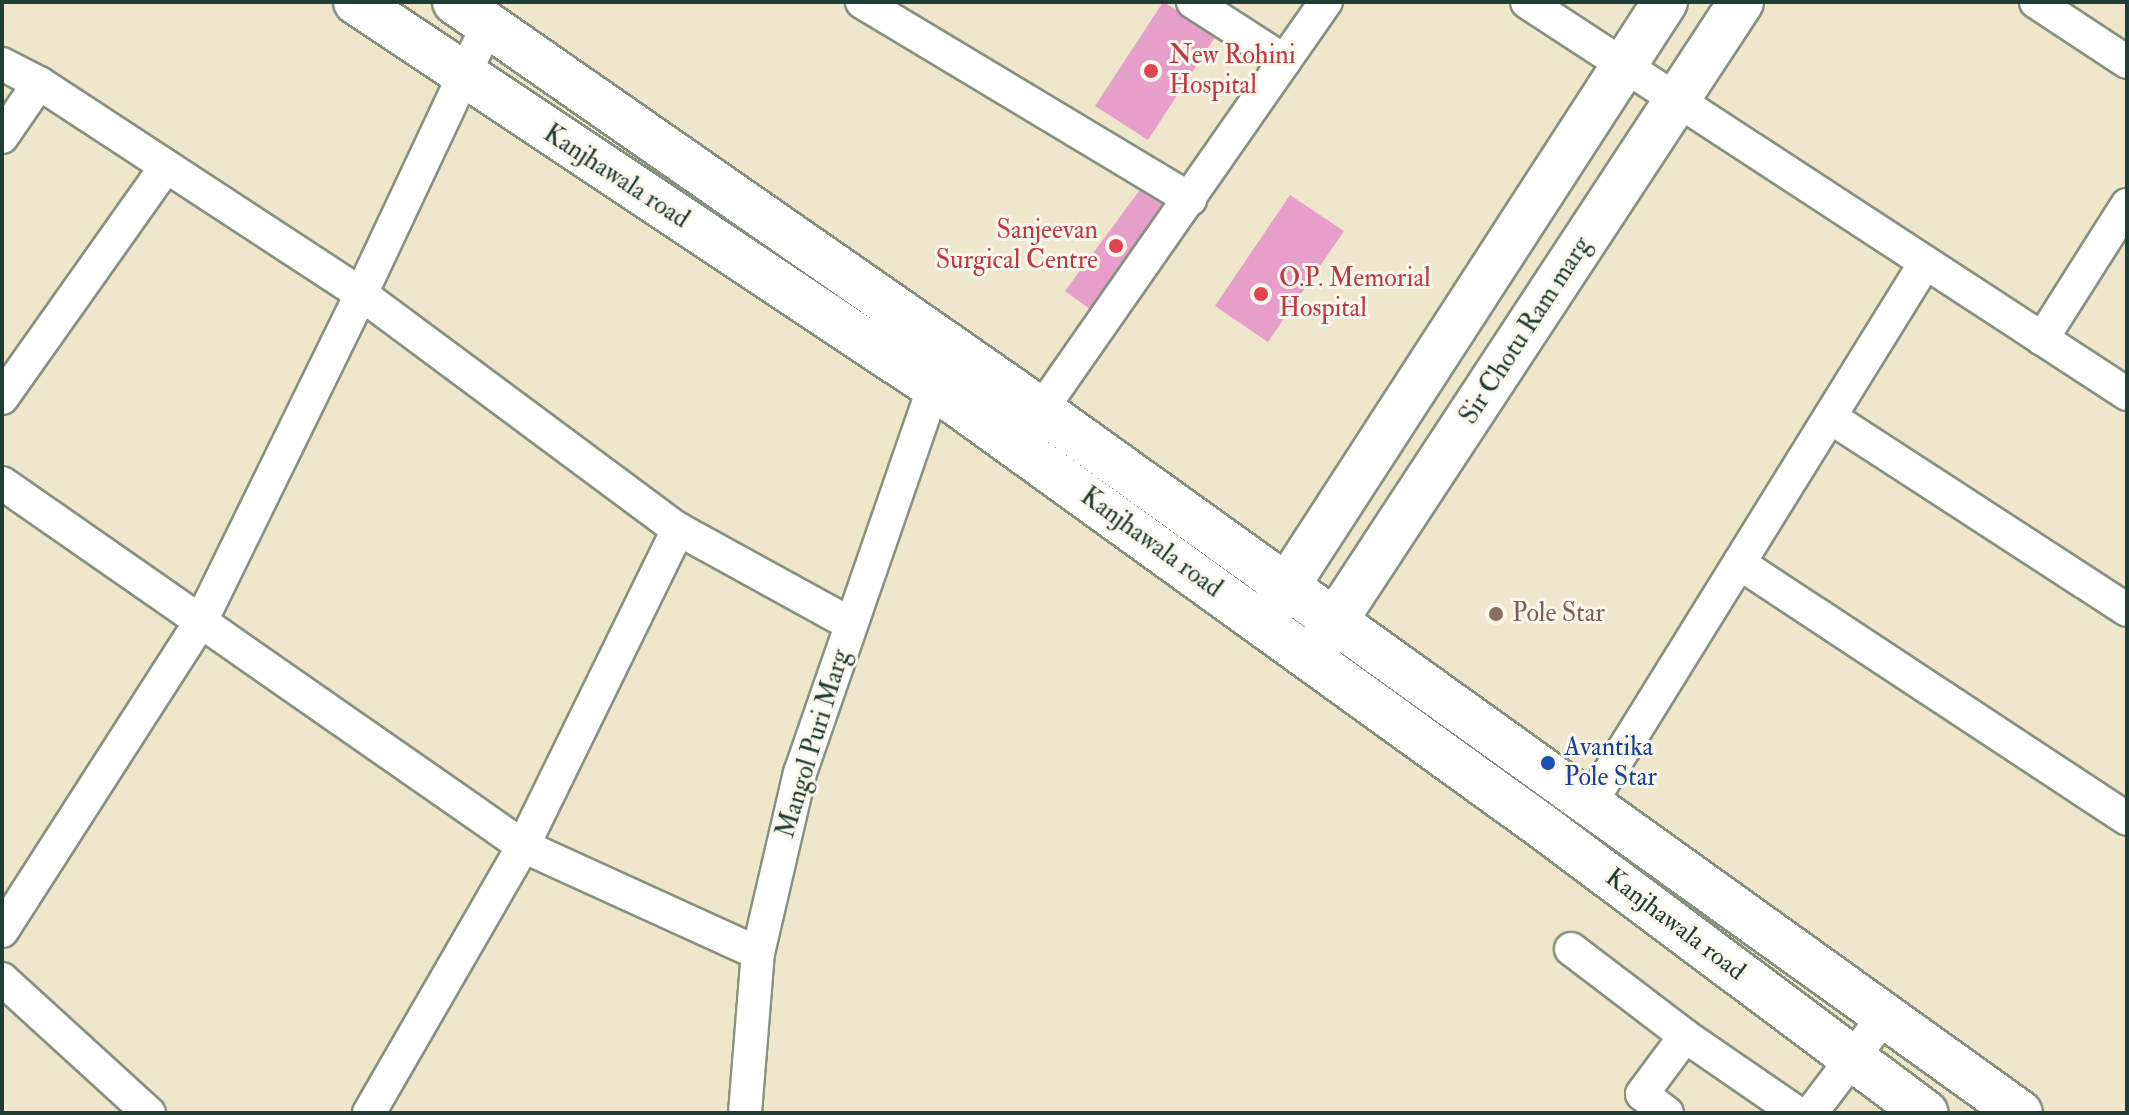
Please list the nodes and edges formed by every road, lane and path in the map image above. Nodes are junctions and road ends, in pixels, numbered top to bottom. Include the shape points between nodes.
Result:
1 (356, 2) edge
2 (862, 2) edge
3 (1193, 2) edge
4 (1326, 2) edge
5 (1527, 2) edge
6 (1665, 2) edge
7 (1741, 2) edge
8 (2036, 2) edge
9 (472, 13) edge
10 (1285, 61) junction
11 (2127, 62) edge
12 (2, 64) edge
13 (1623, 65) junction
14 (462, 76) junction
15 (39, 83) junction
16 (1677, 101) junction
17 (2, 137) edge
18 (166, 166) junction
19 (1190, 199) junction
20 (2127, 205) edge
21 (1925, 263) junction
22 (361, 294) junction
23 (2042, 339) junction
24 (934, 387) junction
25 (2127, 394) edge
26 (2, 398) edge
27 (1041, 410) junction
28 (1830, 417) junction
29 (2, 483) edge
30 (678, 529) junction
31 (1739, 563) junction
32 (1289, 587) junction
33 (2127, 610) edge
34 (200, 623) junction
35 (1261, 623) junction
36 (1337, 623) junction
37 (851, 624) junction
38 (1309, 658) junction
39 (1591, 802) junction
40 (2127, 819) edge
41 (523, 846) junction
42 (2, 931) edge
43 (1571, 949) dead end
44 (758, 953) junction
45 (2, 979) edge
46 (1885, 1015) junction
47 (1685, 1036) junction
48 (1853, 1059) junction
49 (149, 1113) edge
50 (369, 1113) edge
51 (745, 1113) edge
52 (1667, 1113) edge
53 (1797, 1113) edge
54 (1811, 1113) edge
55 (1926, 1113) edge
56 (2020, 1113) edge

1 - 14 main road, Kanjhawala road
2 - 19 street
3 - 10 street
4 - 10 street
5 - 13 street
6 - 13 main road
7 - 16 main road, Sir Chotu Ram marg
8 - 11 street
9 - 14 street
9 - 27 main road, Kanjhawala road
10 - 19 street
12 - 15 street
13 - 16 street
13 - 32 main road
14 - 22 street
14 - 24 main road, Kanjhawala road
15 - 17 street
15 - 18 street
16 - 21 street
16 - 36 main road, Sir Chotu Ram marg
18 - 22 street
18 - 26 street
19 - 27 street
20 - 23 street
21 - 23 street
21 - 28 street
22 - 30 street
22 - 34 street
23 - 25 street
24 - 35 main road, Kanjhawala road
24 - 37 street, Mangol Puri Marg
27 - 32 main road, Kanjhawala road
28 - 31 street
28 - 33 street
29 - 34 street
30 - 37 street
30 - 41 street
31 - 39 street
31 - 40 street
32 - 35 main road
32 - 36 main road, Kanjhawala road
34 - 41 street
34 - 42 street
35 - 38 main road, Kanjhawala road
36 - 38 main road, Sir Chotu Ram marg
36 - 39 main road, Kanjhawala road
37 - 44 street, Mangol Puri Marg via 800,773
38 - 48 main road, Kanjhawala road
39 - 46 main road, Kanjhawala road
41 - 44 street
41 - 50 street
43 - 47 street
44 - 51 street, Mangol Puri Marg
45 - 49 street
46 - 48 street
46 - 56 main road, Kanjhawala road
47 - 52 street via 1642,1094
47 - 53 street
48 - 54 street
48 - 55 main road, Kanjhawala road

